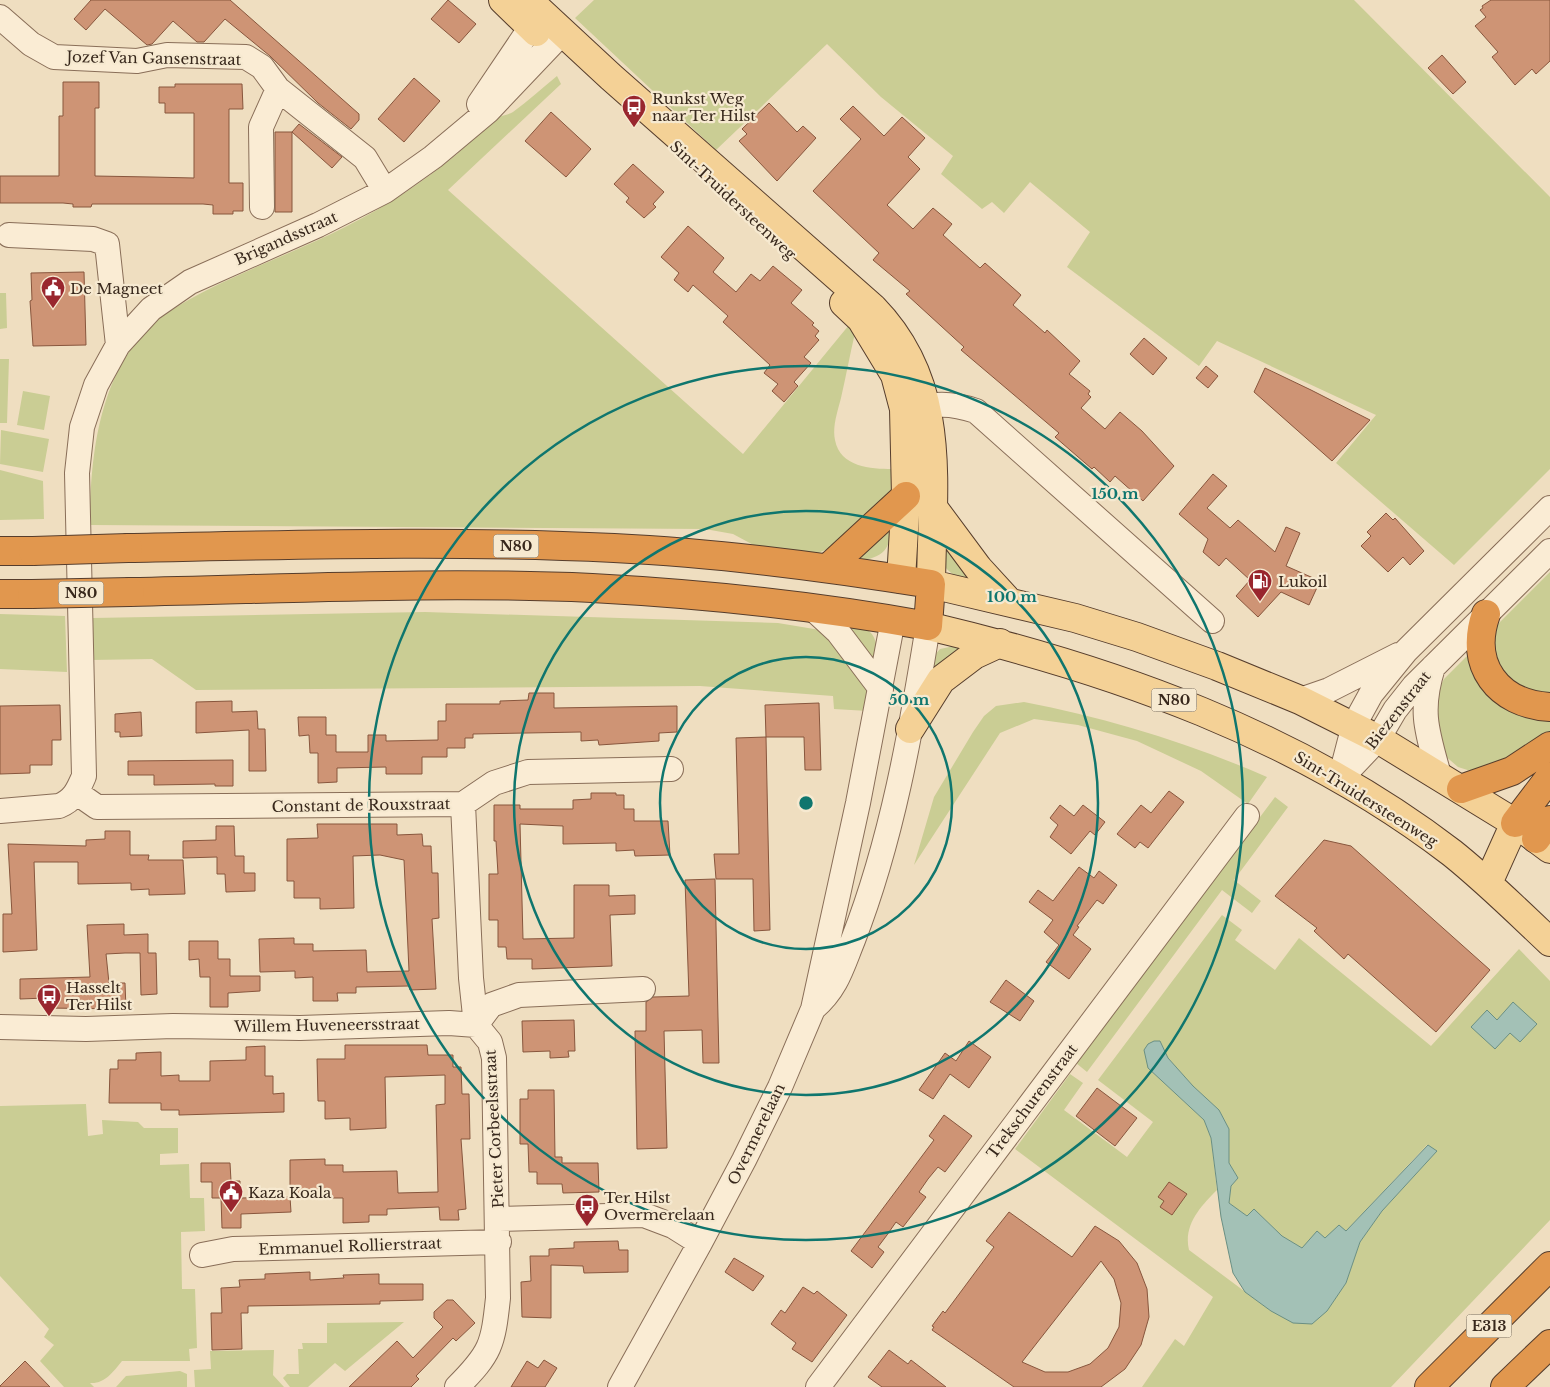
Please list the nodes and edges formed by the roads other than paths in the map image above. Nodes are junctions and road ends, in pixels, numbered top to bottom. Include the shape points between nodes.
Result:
1 (503, 0) edge
2 (533, 13) edge
3 (0, 18) edge
4 (557, 38) junction
5 (278, 89) junction
6 (458, 135) junction
7 (385, 191) junction
8 (262, 207) dead end
9 (9, 235) dead end
10 (118, 345) junction
11 (915, 407) junction
12 (906, 496) junction
13 (932, 506) junction
14 (1550, 508) edge
15 (0, 551) edge
16 (1550, 551) edge
17 (828, 568) junction
18 (901, 579) junction
19 (931, 584) junction
20 (0, 594) edge
21 (1009, 602) junction
22 (812, 608) junction
23 (1486, 614) junction
24 (893, 620) junction
25 (1212, 620) dead end
26 (928, 626) junction
27 (1000, 643) junction
28 (1406, 651) junction
29 (1434, 665) junction
30 (881, 688) junction
31 (1300, 700) junction
32 (1550, 707) edge
33 (1354, 725) junction
34 (910, 729) junction
35 (1378, 739) junction
36 (1550, 746) edge
37 (671, 768) dead end
38 (1550, 778) edge
39 (1340, 779) junction
40 (1450, 782) junction
41 (77, 794) junction
42 (463, 804) junction
43 (0, 811) edge
44 (1247, 816) dead end
45 (1515, 823) junction
46 (1545, 836) edge
47 (1488, 883) junction
48 (1550, 942) edge
49 (643, 989) dead end
50 (812, 1009) junction
51 (476, 1025) junction
52 (0, 1027) edge
53 (498, 1230) junction
54 (700, 1243) junction
55 (202, 1255) dead end
56 (1550, 1266) edge
57 (1550, 1344) edge
58 (457, 1387) edge
59 (620, 1387) edge
60 (818, 1387) edge
61 (1429, 1387) edge
62 (1505, 1387) edge

1 - 2 main road, Sint-Truidersteenweg
2 - 4 main road, Sint-Truidersteenweg
2 - 6 street, Brigandsstraat
3 - 5 street, Jozef Van Gansenstraat via 31,44 54,57 137,61 167,55 246,57 262,67
4 - 6 street, Brigandsstraat via 488,111
4 - 11 main road, Sint-Truidersteenweg via 611,77 887,323 902,342 916,369
5 - 7 street, Jozef Van Gansenstraat via 364,158
5 - 8 street via 261,127
6 - 7 street, Brigandsstraat
7 - 10 street, Brigandsstraat via 190,282 162,300
9 - 10 street via 93,239 107,244
10 - 41 street, Brigandsstraat via 96,385 82,427 77,473 84,776
11 - 12 main road, Sint-Truidersteenweg
11 - 13 main road, Sint-Truidersteenweg via 932,439
11 - 25 street via 956,404 976,411
12 - 17 highway
12 - 18 main road, Sint-Truidersteenweg
13 - 19 main road, Sint-Truidersteenweg
13 - 21 main road via 978,568
14 - 28 street, Biezenstraat
15 - 17 highway, N80, bridge via 398,544 614,548
16 - 23 street, Biezenstraat
17 - 18 highway, N80
18 - 19 highway, N80
18 - 24 highway, Sint-Truidersteenweg
19 - 21 main road, N80
19 - 26 highway, Sint-Truidersteenweg
20 - 22 highway, N80, bridge via 404,586 580,588 698,595
21 - 31 main road, N80 via 1137,637
22 - 24 highway, N80
22 - 30 street via 838,632
23 - 29 street, Biezenstraat
23 - 32 highway via 1479,646 1487,672 1519,701
24 - 26 highway, Sint-Truidersteenweg / N80
24 - 30 street, Overmerelaan
26 - 27 main road, Sint-Truidersteenweg / N80
26 - 34 street, Overmerelaan
27 - 34 main road via 974,654 941,680
27 - 39 main road, Sint-Truidersteenweg / N80 via 1196,707 1288,750
28 - 31 street, Biezenstraat via 1350,681
28 - 33 street, Biezenstraat via 1371,694
29 - 35 street, Biezenstraat via 1395,710
29 - 40 street, Biezenstraat via 1425,699 1425,718
30 - 50 street, Overmerelaan
31 - 33 main road, N80
33 - 35 main road, N80
33 - 39 street, Biezenstraat
34 - 50 street, Overmerelaan via 865,909 834,987
35 - 39 street, Biezenstraat
35 - 40 main road, N80
36 - 40 highway via 1512,770
37 - 42 street, Constant de Rouxstraat via 528,772 494,783
38 - 45 highway
39 - 47 main road, Sint-Truidersteenweg / N80 via 1420,830
40 - 45 main road, N80
41 - 42 street, Constant de Rouxstraat via 97,808
41 - 43 street via 59,806
42 - 51 street
44 - 60 street, Trekschurenstraat
45 - 46 main road, N80
45 - 47 main road
46 - 47 main road
47 - 48 main road, Sint-Truidersteenweg / N80
49 - 51 street via 519,995 491,1006
50 - 54 street, Overmerelaan via 780,1087
51 - 52 street, Willem Huveneersstraat
51 - 53 street, Pieter Corbeelsstraat via 490,1042 494,1058
53 - 54 street, Emmanuel Rollierstraat via 644,1215 673,1226
53 - 55 street, Emmanuel Rollierstraat via 233,1249
53 - 58 street, Pieter Corbeelsstraat via 498,1298 494,1337 481,1364
54 - 59 street, Overmerelaan
56 - 61 highway, E313
57 - 62 highway

